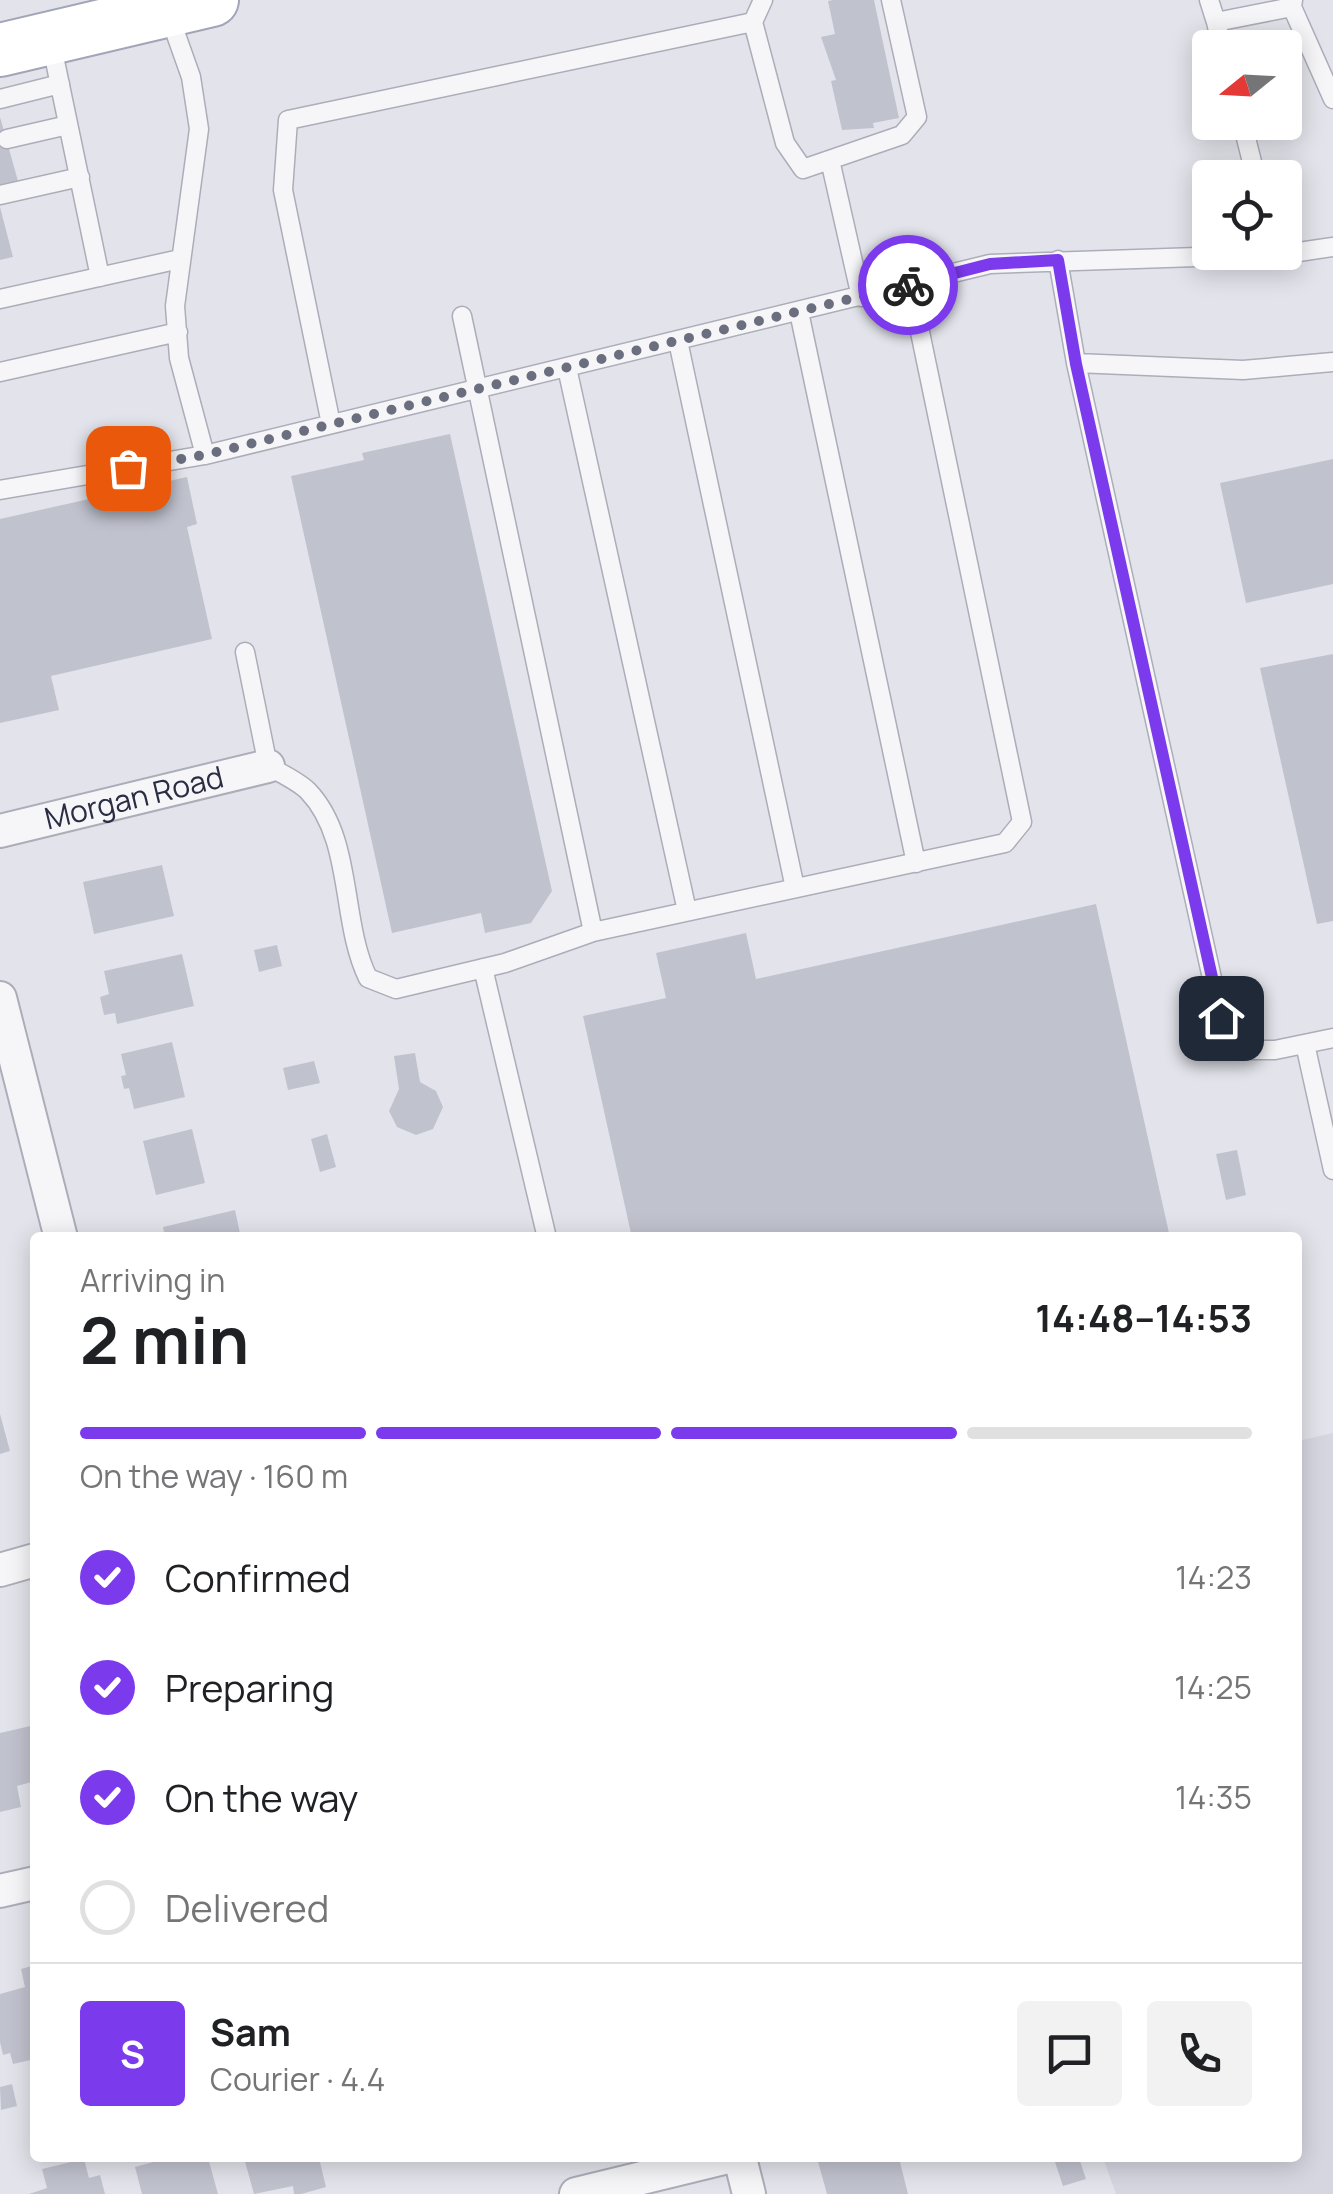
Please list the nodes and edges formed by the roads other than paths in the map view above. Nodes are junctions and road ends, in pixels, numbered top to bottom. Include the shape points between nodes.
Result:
1 (763, 0) edge
2 (892, 0) edge
3 (1210, 0) edge
4 (1292, 3) edge
5 (190, 5) edge
6 (754, 22) junction
7 (1216, 22) junction
8 (1218, 30) edge
9 (0, 50) edge
10 (55, 61) junction
11 (0, 99) edge
12 (1333, 100) edge
13 (68, 125) junction
14 (7, 139) dead end
15 (830, 160) junction
16 (80, 177) junction
17 (0, 195) edge
18 (1333, 246) edge
19 (1302, 250) edge
20 (1192, 256) edge
21 (180, 259) junction
22 (1058, 260) junction
23 (100, 277) junction
24 (910, 284) junction
25 (861, 297) junction
26 (0, 299) edge
27 (799, 312) junction
28 (462, 316) dead end
29 (178, 332) junction
30 (678, 341) junction
31 (1333, 362) edge
32 (1076, 364) junction
33 (568, 368) junction
34 (0, 372) edge
35 (477, 390) junction
36 (331, 424) junction
37 (204, 455) junction
38 (0, 490) edge
39 (245, 652) dead end
40 (268, 766) junction
41 (0, 831) edge
42 (916, 862) junction
43 (795, 888) junction
44 (688, 911) junction
45 (593, 932) junction
46 (483, 968) junction
47 (0, 998) edge
48 (1333, 1038) edge
49 (1305, 1044) junction
50 (1333, 1170) edge
51 (59, 1232) edge
52 (546, 1232) edge
53 (30, 1561) edge
54 (0, 1570) edge
55 (30, 1883) edge
56 (0, 1891) edge
57 (708, 2162) edge
58 (741, 2162) edge
59 (576, 2194) edge
60 (749, 2194) edge

1 - 6 lane
2 - 15 lane via 917,117 902,135
3 - 7 lane
4 - 7 lane
4 - 12 lane
5 - 10 main road
5 - 21 lane via 199,129
6 - 15 lane via 785,143 803,169
6 - 36 lane via 288,120 284,190
7 - 8 lane
9 - 10 main road
10 - 11 lane
10 - 13 lane
13 - 14 lane
13 - 16 lane
15 - 25 lane
16 - 17 lane
16 - 23 lane
18 - 19 lane
20 - 22 lane
21 - 23 lane
21 - 29 lane
22 - 24 lane via 990,264
22 - 32 lane
23 - 26 lane
24 - 25 lane
24 - 42 lane via 1022,822 1005,843
25 - 27 lane
27 - 30 lane
27 - 42 lane
28 - 35 lane
29 - 34 lane
29 - 37 lane
30 - 33 lane
30 - 43 lane
31 - 32 lane via 1243,370
32 - 49 lane via 1221,1018 1240,1050
33 - 35 lane
33 - 44 lane
35 - 36 lane
35 - 45 lane
36 - 37 lane
37 - 38 lane
39 - 40 lane
40 - 41 street, Morgan Road
40 - 46 lane via 308,791 334,833 354,950 368,978 396,989
42 - 43 lane
43 - 44 lane
44 - 45 lane
45 - 46 lane
46 - 52 lane
47 - 51 street
48 - 49 lane
49 - 50 lane
53 - 54 street
55 - 56 street
57 - 59 street
58 - 60 street

